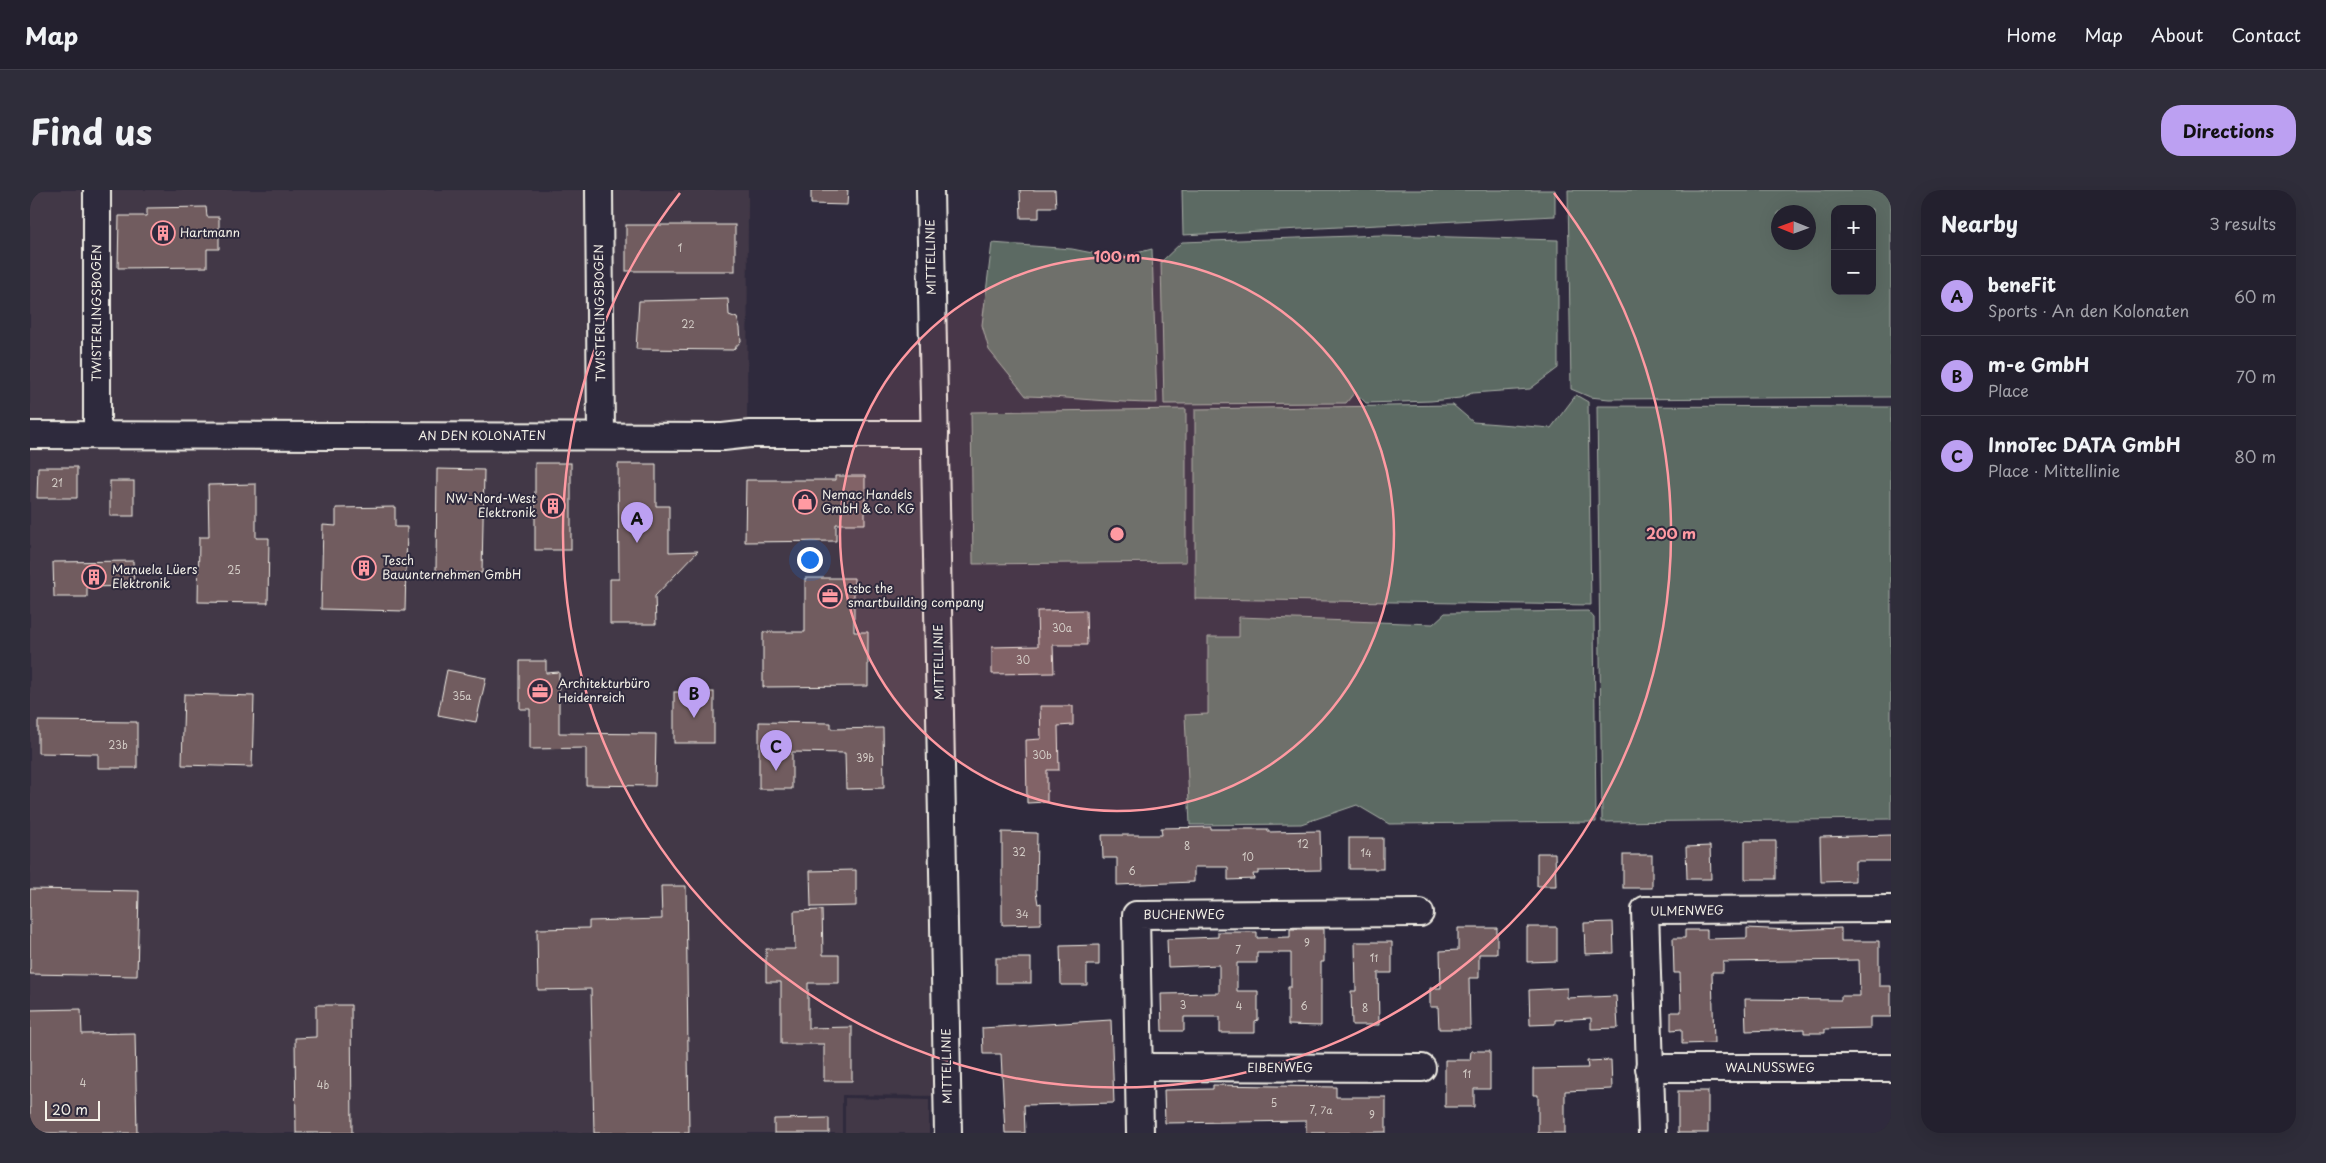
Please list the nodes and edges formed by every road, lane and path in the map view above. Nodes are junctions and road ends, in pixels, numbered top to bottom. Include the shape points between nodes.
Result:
1 (97, 190) edge
2 (599, 190) edge
3 (930, 190) edge
4 (935, 434) junction
5 (30, 435) edge
6 (97, 436) junction
7 (601, 436) junction
8 (1891, 909) edge
9 (1420, 913) dead end
10 (1138, 1068) junction
11 (1422, 1068) dead end
12 (1649, 1068) junction
13 (1891, 1068) edge
14 (948, 1133) edge
15 (1140, 1133) edge
16 (1652, 1133) edge

1 - 6 street, TWISTERLINGSBOGEN
2 - 7 street, TWISTERLINGSBOGEN
3 - 4 street, MITTELLINIE
4 - 7 street, AN DEN KOLONATEN
4 - 14 street, MITTELLINIE
5 - 6 street, AN DEN KOLONATEN
6 - 7 street, AN DEN KOLONATEN
8 - 12 street, ULMENWEG via 1645,910
9 - 10 street, BUCHENWEG via 1136,915
10 - 11 street, EIBENWEG
10 - 15 street, BUCHENWEG
12 - 13 street, WALNUSSWEG
12 - 16 street, ULMENWEG

